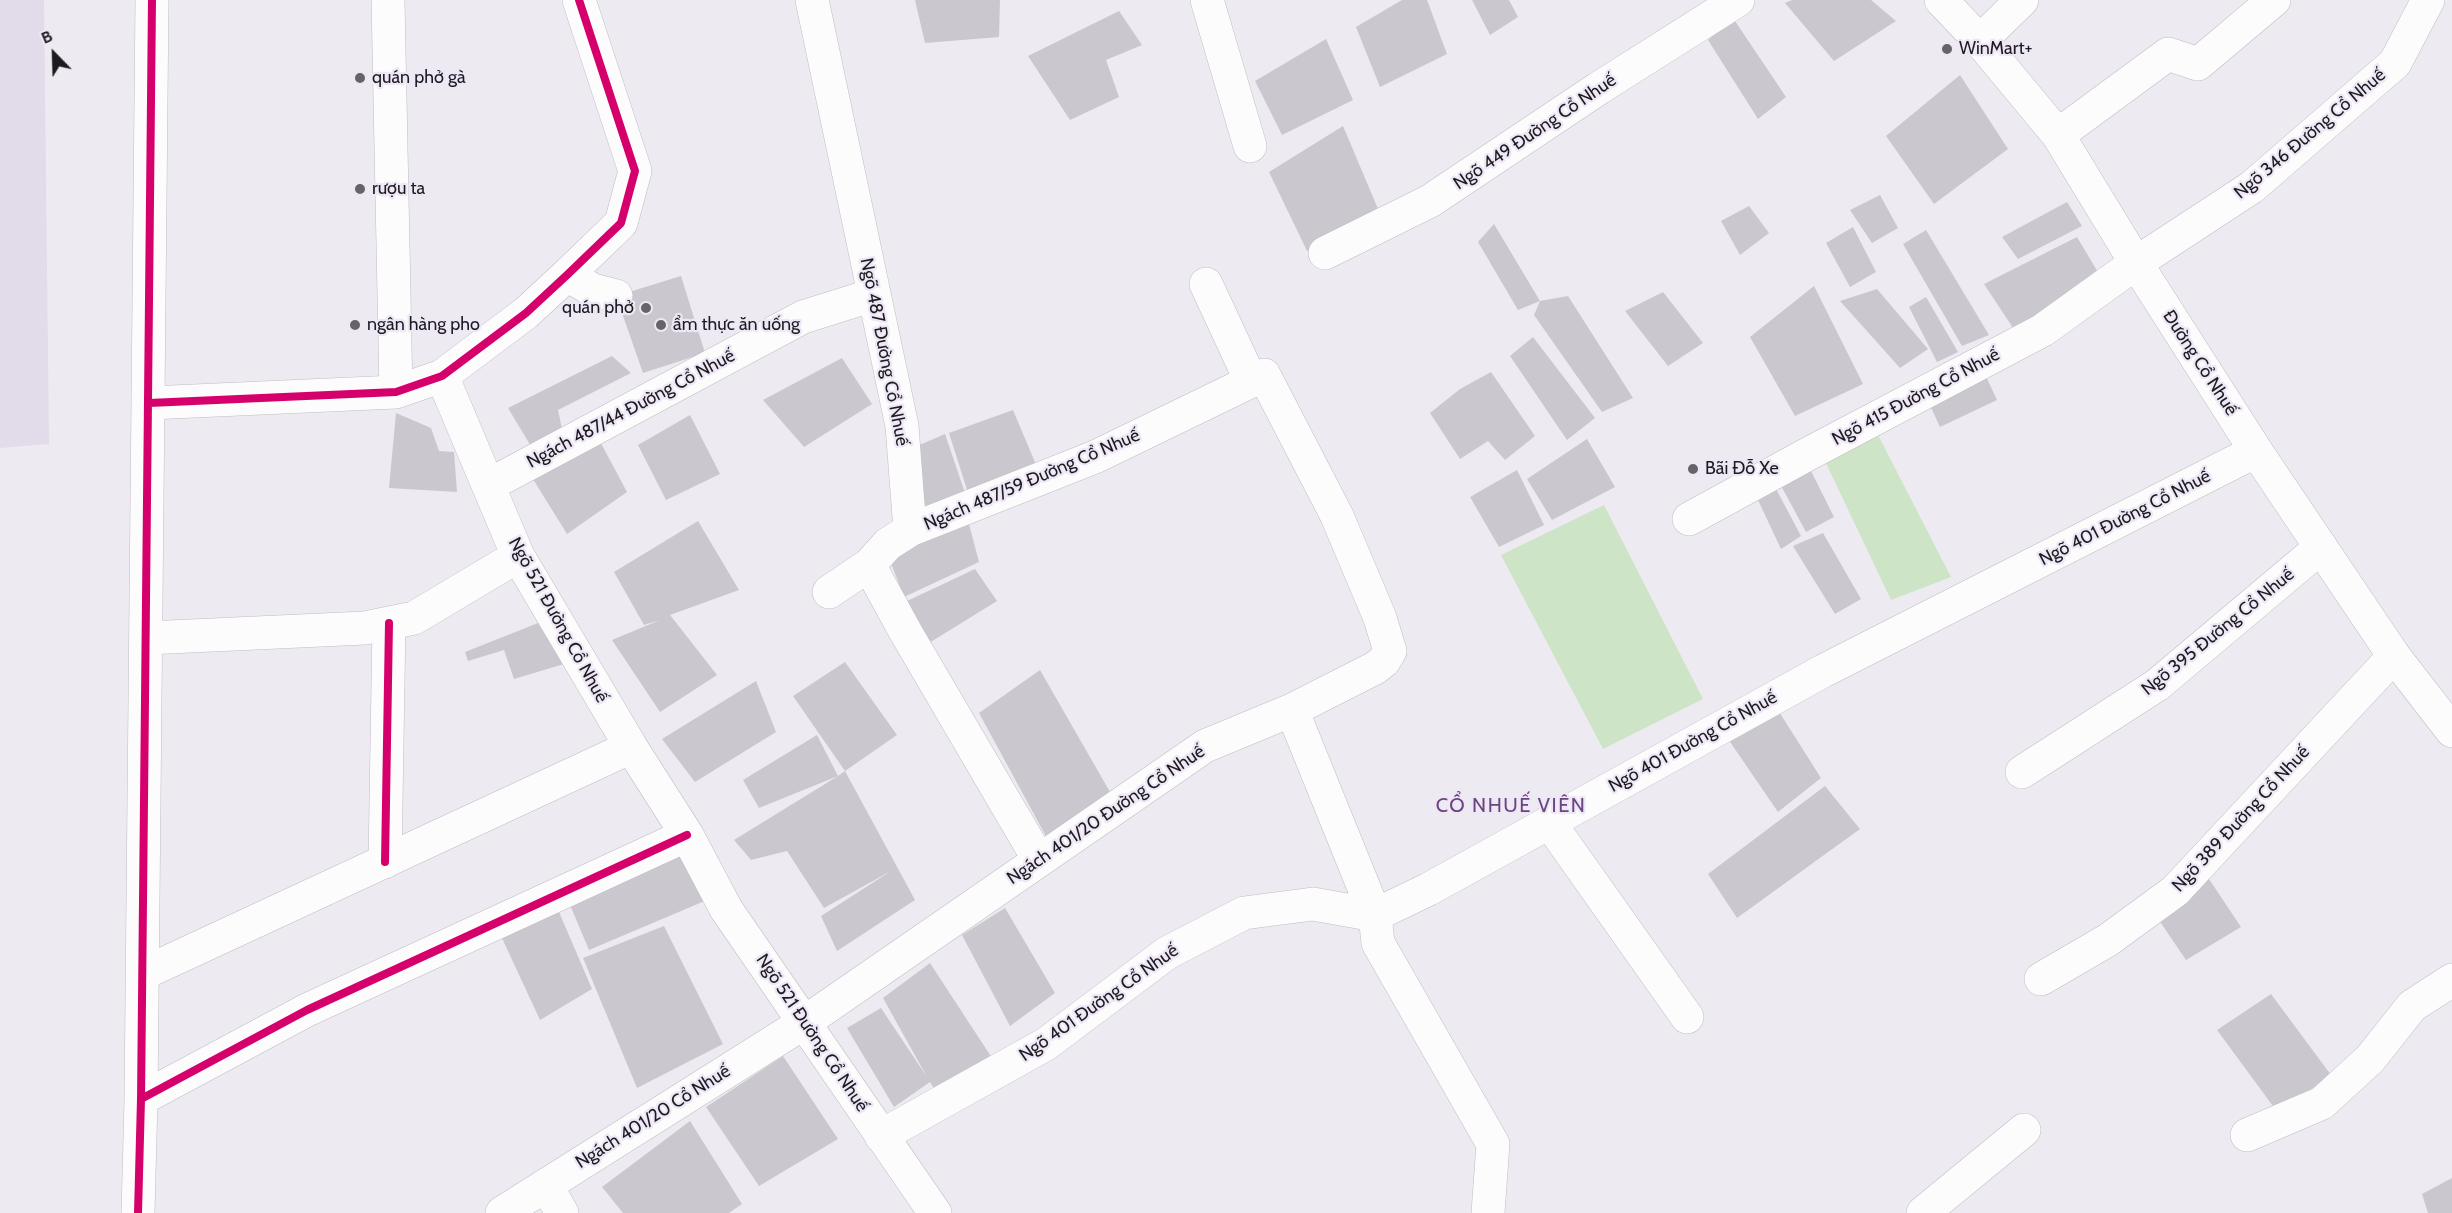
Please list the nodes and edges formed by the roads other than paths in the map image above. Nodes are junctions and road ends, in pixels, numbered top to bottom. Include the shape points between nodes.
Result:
1 (153, 0) edge
2 (388, 0) edge
3 (579, 0) edge
4 (812, 0) edge
5 (1207, 0) edge
6 (1738, 0) edge
7 (1941, 0) edge
8 (2022, 0) edge
9 (2274, 0) edge
10 (2428, 0) edge
11 (1980, 41) junction
12 (2058, 135) junction
13 (1250, 146) dead end
14 (1325, 253) dead end
15 (2136, 263) junction
16 (567, 275) junction
17 (1206, 284) dead end
18 (873, 295) junction
19 (616, 296) dead end
20 (442, 376) junction
21 (1251, 381) junction
22 (396, 392) junction
23 (149, 403) junction
24 (2256, 452) junction
25 (489, 485) junction
26 (1689, 519) dead end
27 (910, 530) junction
28 (2321, 547) junction
29 (518, 556) junction
30 (869, 565) junction
31 (829, 592) dead end
32 (389, 623) junction
33 (147, 638) junction
34 (2394, 656) junction
35 (1292, 710) junction
36 (2452, 731) edge
37 (631, 747) junction
38 (2022, 772) dead end
39 (1549, 822) junction
40 (687, 835) junction
41 (1039, 860) junction
42 (385, 861) junction
43 (1375, 915) junction
44 (144, 973) junction
45 (2041, 979) dead end
46 (2452, 980) edge
47 (1687, 1017) dead end
48 (805, 1022) junction
49 (141, 1098) junction
50 (2024, 1130) dead end
51 (2247, 1135) dead end
52 (881, 1136) junction
53 (546, 1185) junction
54 (138, 1213) edge
55 (502, 1213) edge
56 (562, 1213) edge
57 (935, 1213) edge
58 (1488, 1213) edge
59 (1923, 1213) edge

1 - 23 street
2 - 22 street
3 - 16 street via 635,171 621,223
4 - 18 street, Ngõ 487 Đường Cổ Nhuế
5 - 13 street
6 - 14 street, Ngõ 449 Đường Cổ Nhuế via 1430,201
7 - 11 street, Đường Cổ Nhuế
8 - 11 street
9 - 12 street via 2198,64 2168,54
10 - 15 street, Ngõ 346 Đường Cổ Nhuế via 2395,63 2252,187
11 - 12 street, Đường Cổ Nhuế
12 - 15 street, Đường Cổ Nhuế
15 - 24 street, Đường Cổ Nhuế
15 - 26 street, Ngõ 415 Đường Cổ Nhuế via 2043,330
16 - 19 street via 593,290
16 - 20 street via 526,313
17 - 21 street
18 - 25 street, Ngách 487/44 Đường Cổ Nhuế via 803,317
18 - 27 street, Ngõ 487 Đường Cổ Nhuế via 902,426
20 - 22 street
20 - 25 street, Ngõ 521 Đường Cổ Nhuế
21 - 27 street, Ngách 487/59 Đường Cổ Nhuế via 1095,457
21 - 35 street, Ngách 401/20 Đường Cổ Nhuế via 1264,375 1337,516 1390,651 1375,668
22 - 23 street
23 - 33 street
24 - 28 street, Đường Cổ Nhuế
24 - 39 street, Ngõ 401 Đường Cổ Nhuế via 1823,670
25 - 29 street, Ngõ 521 Đường Cổ Nhuế
27 - 30 street via 888,544
28 - 34 street, Đường Cổ Nhuế
28 - 38 street, Ngõ 395 Đường Cổ Nhuế via 2157,685
29 - 32 street via 414,618
29 - 37 street, Ngõ 521 Đường Cổ Nhuế
30 - 31 street
30 - 41 street
32 - 33 street via 364,628
32 - 42 street
33 - 44 street
34 - 36 street, Đường Cổ Nhuế
34 - 45 street, Ngõ 389 Đường Cổ Nhuế via 2175,891 2108,940
35 - 41 street, Ngách 401/20 Đường Cổ Nhuế via 1205,746
35 - 43 street
37 - 40 street, Ngõ 521 Đường Cổ Nhuế
37 - 42 street
39 - 43 street, Ngõ 401 Đường Cổ Nhuế
39 - 47 street
40 - 48 street, Ngõ 521 Đường Cổ Nhuế via 726,909
40 - 49 street via 307,1011
41 - 48 street, Ngách 401/20 Đường Cổ Nhuế
42 - 44 street
43 - 52 street, Ngõ 401 Đường Cổ Nhuế via 1313,904 1244,913 1167,953 1046,1044
43 - 58 street via 1378,943 1493,1144
44 - 49 street
46 - 51 street via 2412,1006 2370,1059 2322,1103
48 - 52 street, Ngõ 521 Đường Cổ Nhuế
48 - 53 street, Ngách 401/20 Cổ Nhuế
49 - 54 street
50 - 59 street
52 - 57 street, Ngõ 521 Đường Cổ Nhuế
53 - 55 street, Ngách 401/20 Cổ Nhuế
53 - 56 street

